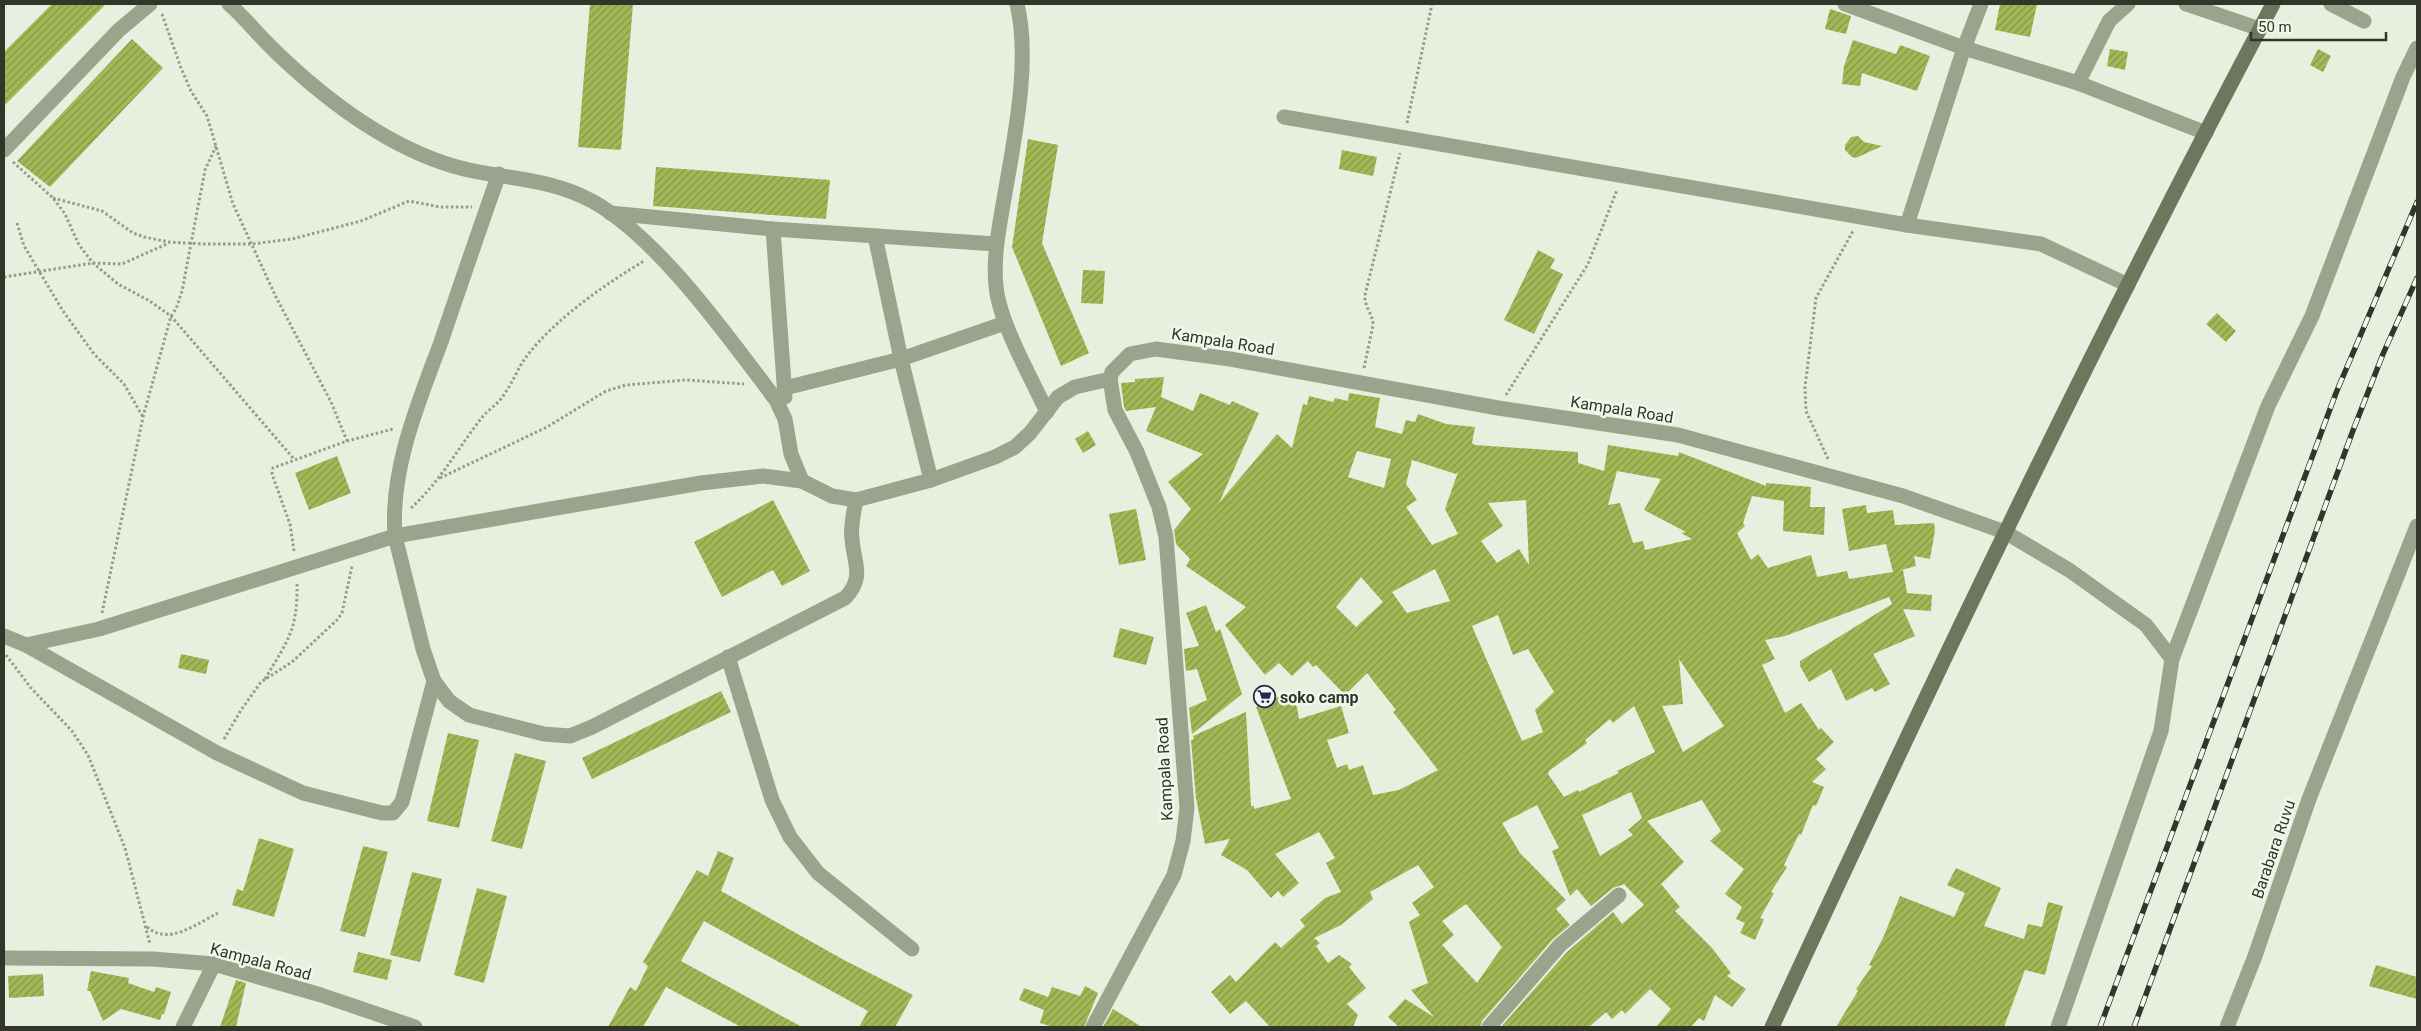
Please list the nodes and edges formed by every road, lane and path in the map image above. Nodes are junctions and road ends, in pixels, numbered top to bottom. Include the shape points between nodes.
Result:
1 (229, 4) edge
2 (1017, 4) edge
3 (1432, 4) edge
4 (1845, 4) edge
5 (1981, 4) edge
6 (2128, 4) edge
7 (2186, 4) edge
8 (2273, 4) edge
9 (2331, 4) edge
10 (156, 8) edge
11 (2364, 21) dead end
12 (2260, 29) junction
13 (1964, 48) junction
14 (2417, 48) edge
15 (2078, 83) junction
16 (1284, 117) dead end
17 (2206, 132) junction
18 (1404, 139) junction
19 (216, 146) junction
20 (6, 154) edge
21 (499, 174) junction
22 (1622, 175) junction
23 (53, 198) junction
24 (489, 201) junction
25 (610, 213) junction
26 (1861, 216) junction
27 (17, 223) dead end
28 (1907, 225) junction
29 (772, 229) junction
30 (875, 236) junction
31 (169, 242) junction
32 (190, 243) junction
33 (252, 244) junction
34 (996, 244) junction
35 (657, 254) junction
36 (93, 263) junction
37 (38, 271) junction
38 (4, 277) edge
39 (2128, 285) junction
40 (171, 316) junction
41 (1006, 323) junction
42 (901, 359) junction
43 (1110, 379) junction
44 (1361, 384) junction
45 (765, 386) junction
46 (785, 388) junction
47 (1498, 408) junction
48 (1047, 412) junction
49 (143, 417) junction
50 (785, 419) junction
51 (410, 424) junction
52 (347, 441) junction
53 (294, 460) junction
54 (1837, 478) junction
55 (440, 479) junction
56 (931, 480) junction
57 (802, 481) junction
58 (856, 500) junction
59 (2417, 526) edge
60 (394, 530) junction
61 (2005, 532) junction
62 (356, 548) junction
63 (296, 567) junction
64 (99, 629) junction
65 (4, 636) edge
66 (26, 645) junction
67 (4, 652) edge
68 (728, 657) junction
69 (2172, 659) junction
70 (266, 679) junction
71 (434, 681) junction
72 (217, 753) junction
73 (1618, 895) dead end
74 (218, 913) dead end
75 (146, 926) junction
76 (912, 949) dead end
77 (4, 958) edge
78 (153, 959) junction
79 (214, 964) junction
80 (183, 1027) edge
81 (415, 1027) edge
82 (1093, 1027) edge
83 (1489, 1027) edge
84 (1772, 1027) edge
85 (2058, 1027) edge
86 (2227, 1027) edge

1 - 21 street via 304,78 394,142 453,166
2 - 34 street via 1023,48 1014,143
3 - 18 path
4 - 13 street
5 - 13 street
6 - 15 street via 2109,21
7 - 12 street
8 - 12 main road
9 - 11 street
10 - 19 path via 180,68 207,116
10 - 20 street via 119,30
12 - 17 main road
13 - 15 street
13 - 28 street
14 - 69 street via 2312,316 2268,406
15 - 17 street
16 - 18 street
17 - 39 main road
18 - 22 street
18 - 44 path via 1365,295 1373,325
19 - 32 path via 205,170
19 - 33 path via 233,204
20 - 23 path
21 - 24 street
21 - 25 street via 561,187
22 - 26 street
22 - 47 path via 1588,264
23 - 31 path via 102,211 133,233
23 - 36 path
24 - 33 path via 456,209 409,201 336,229
24 - 51 street
25 - 29 street
25 - 35 street
26 - 28 street
26 - 54 path via 1816,298 1805,387 1806,412
27 - 37 path via 24,246
28 - 39 street via 2041,244
29 - 30 street
29 - 46 street
30 - 34 street
30 - 42 street
31 - 32 path
31 - 36 path via 122,264
32 - 33 path
32 - 40 path via 182,291
33 - 52 path via 331,402
34 - 41 street via 996,287
35 - 45 street
35 - 55 path via 614,279 556,326 526,358 504,396 484,416
36 - 37 path
36 - 40 path via 118,284
37 - 38 path
37 - 49 path via 78,334 124,384
39 - 61 main road
40 - 49 path
40 - 53 path
41 - 42 street
41 - 48 street
42 - 46 street
42 - 56 street
43 - 44 street, Kampala Road via 1112,372 1130,354 1156,348
43 - 48 street via 1074,386 1058,397
43 - 82 street, Kampala Road via 1115,410 1137,452 1159,507 1166,537 1187,808 1174,875
44 - 47 street, Kampala Road
45 - 50 street
45 - 55 path via 686,380 626,385 606,392 547,427
46 - 50 street
47 - 54 street, Kampala Road via 1678,435
48 - 56 street via 1015,447
49 - 64 path
50 - 57 street via 791,454
51 - 52 path
51 - 60 street via 398,482
52 - 53 path
53 - 63 path via 279,464 271,471 290,524
54 - 61 street, Kampala Road via 1903,496
55 - 60 path
56 - 58 street
57 - 58 street via 832,496
57 - 60 street via 763,476 701,483
58 - 68 street via 851,538 858,577 853,590 846,598
59 - 86 street, Barabara Ruvu via 2309,800
60 - 62 street
60 - 71 street via 422,649
61 - 69 street, Kampala Road via 2069,570 2146,626
61 - 84 main road
62 - 63 street
62 - 70 path via 342,613 292,662
63 - 64 street
63 - 70 path via 298,610 293,632
64 - 66 street
65 - 66 street
66 - 72 street
67 - 75 path via 31,688 72,731 88,755 125,848
68 - 71 street via 570,736 544,734 469,715 449,701
68 - 76 street via 772,800 790,837 818,873
69 - 85 street via 2161,731
70 - 72 path via 254,689
71 - 72 street via 402,802 393,812 382,813 303,793
73 - 83 street via 1560,945
74 - 75 path via 169,936 160,935
75 - 78 path
77 - 78 street, Kampala Road
78 - 79 street, Kampala Road
79 - 80 street
79 - 81 street, Kampala Road

